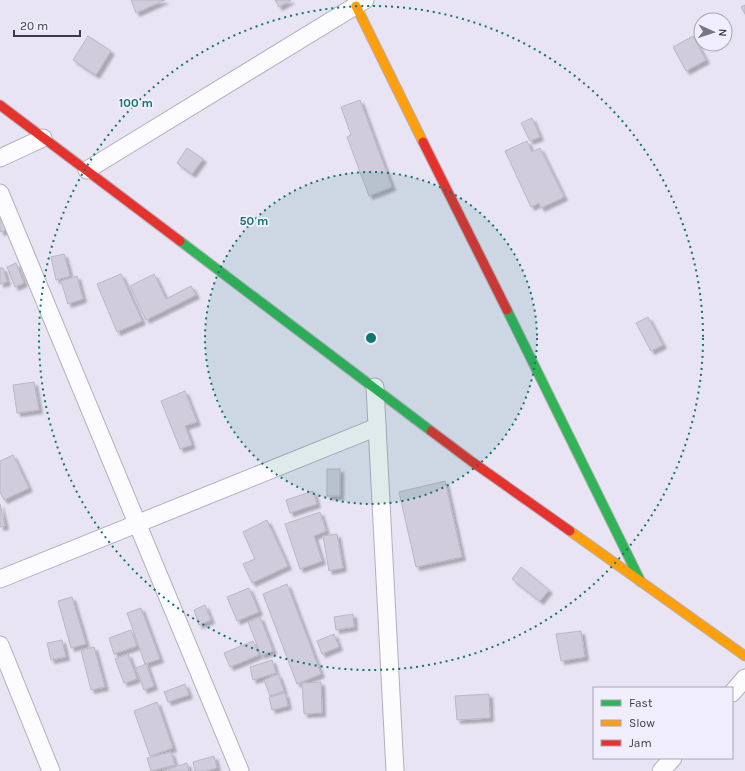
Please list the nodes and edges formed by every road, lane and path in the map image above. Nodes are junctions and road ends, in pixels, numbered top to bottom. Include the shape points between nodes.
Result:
1 (361, 3) edge
2 (0, 105) edge
3 (43, 138) junction
4 (0, 158) edge
5 (87, 170) junction
6 (0, 193) edge
7 (375, 387) junction
8 (377, 427) junction
9 (137, 524) junction
10 (0, 579) edge
11 (641, 582) junction
12 (0, 644) edge
13 (745, 656) edge
14 (745, 678) edge
15 (733, 692) edge
16 (672, 759) edge
17 (51, 771) edge
18 (240, 771) edge
19 (395, 771) edge
20 (661, 771) edge

1 - 5 street
1 - 11 main road
2 - 3 main road
3 - 4 street
3 - 5 main road
5 - 7 main road
6 - 9 street
7 - 8 street
7 - 11 main road via 472,461
8 - 9 street
8 - 19 street
9 - 10 street
9 - 18 street
11 - 13 main road
12 - 17 street
14 - 15 street
16 - 20 street

